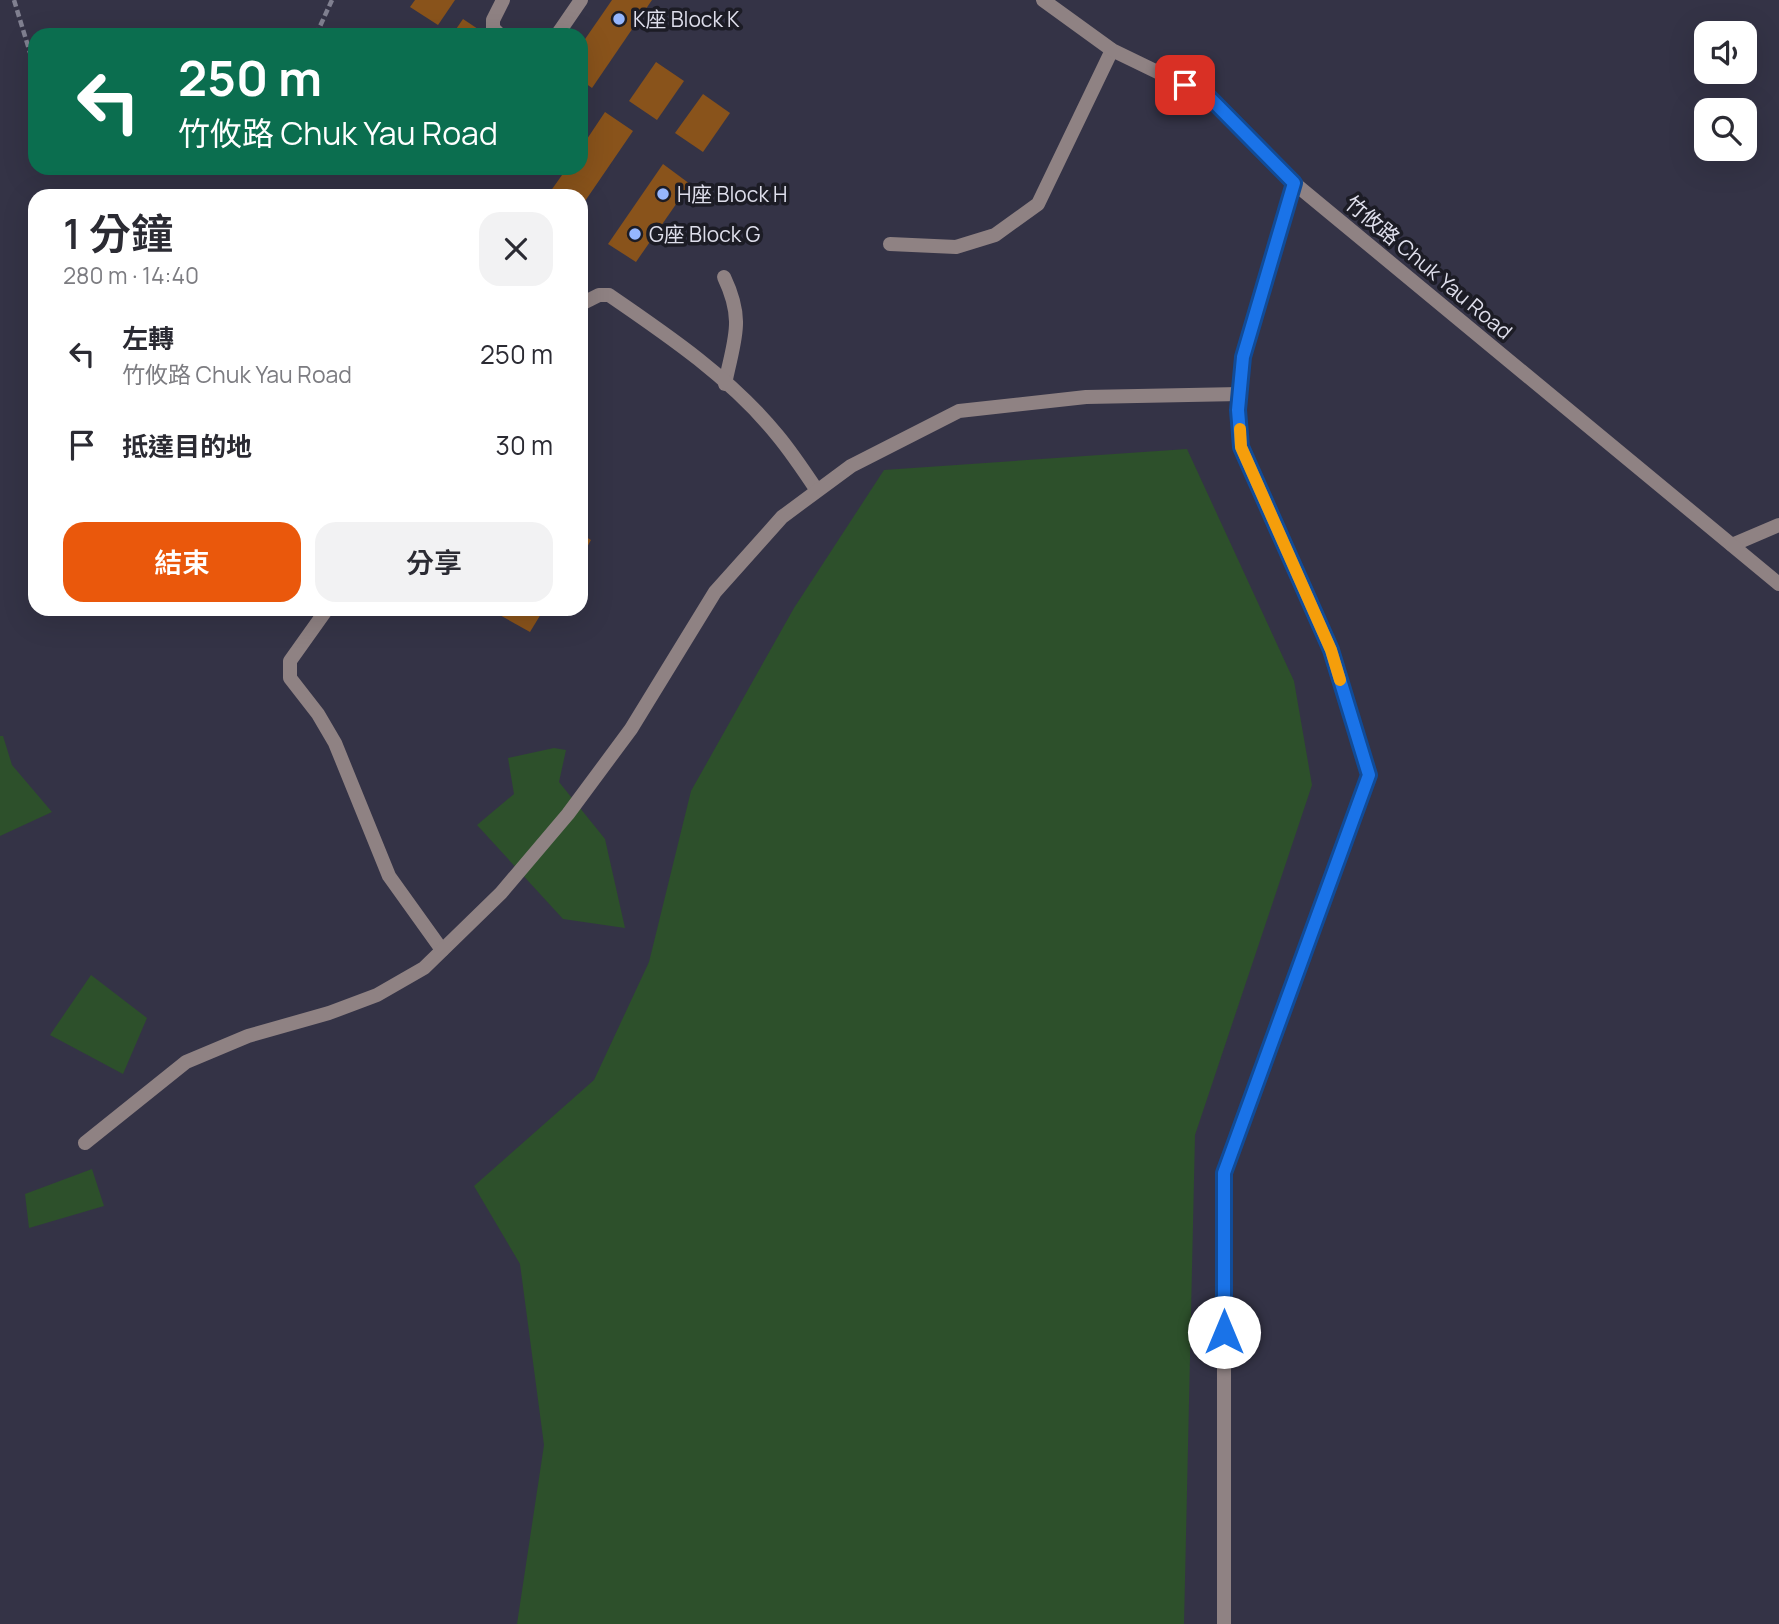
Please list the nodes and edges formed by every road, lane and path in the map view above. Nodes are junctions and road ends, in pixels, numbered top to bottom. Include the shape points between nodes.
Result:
1 (14, 0) edge
2 (332, 0) edge
3 (503, 0) edge
4 (581, 0) edge
5 (1043, 0) edge
6 (319, 28) edge
7 (493, 28) edge
8 (562, 28) edge
9 (28, 46) edge
10 (1112, 50) junction
11 (1294, 183) junction
12 (890, 244) dead end
13 (724, 278) dead end
14 (588, 300) edge
15 (725, 384) junction
16 (1240, 394) junction
17 (816, 489) junction
18 (1779, 524) edge
19 (1732, 545) junction
20 (1779, 584) edge
21 (322, 616) edge
22 (442, 950) junction
23 (85, 1143) dead end
24 (1224, 1624) edge

1 - 9 path
2 - 6 path
3 - 7 street
4 - 8 street
5 - 10 street, 竹攸路 Chuk Yau Road
10 - 11 street, 竹攸路 Chuk Yau Road via 1209,97
10 - 12 street via 1038,204 995,235 956,247
11 - 16 street via 1243,357
11 - 19 street, 竹攸路 Chuk Yau Road
13 - 15 street via 736,303 737,326
14 - 15 street via 609,295 677,341
15 - 17 street via 778,436
16 - 17 street via 1086,397 959,411
16 - 24 street via 1241,447 1331,650 1369,775 1224,1173
17 - 22 street via 782,517 715,592 631,729 568,814 501,893
18 - 19 street
19 - 20 street, 竹攸路 Chuk Yau Road
21 - 22 street via 290,661 290,678 335,743 389,876
22 - 23 street via 424,968 377,995 248,1036 186,1062

